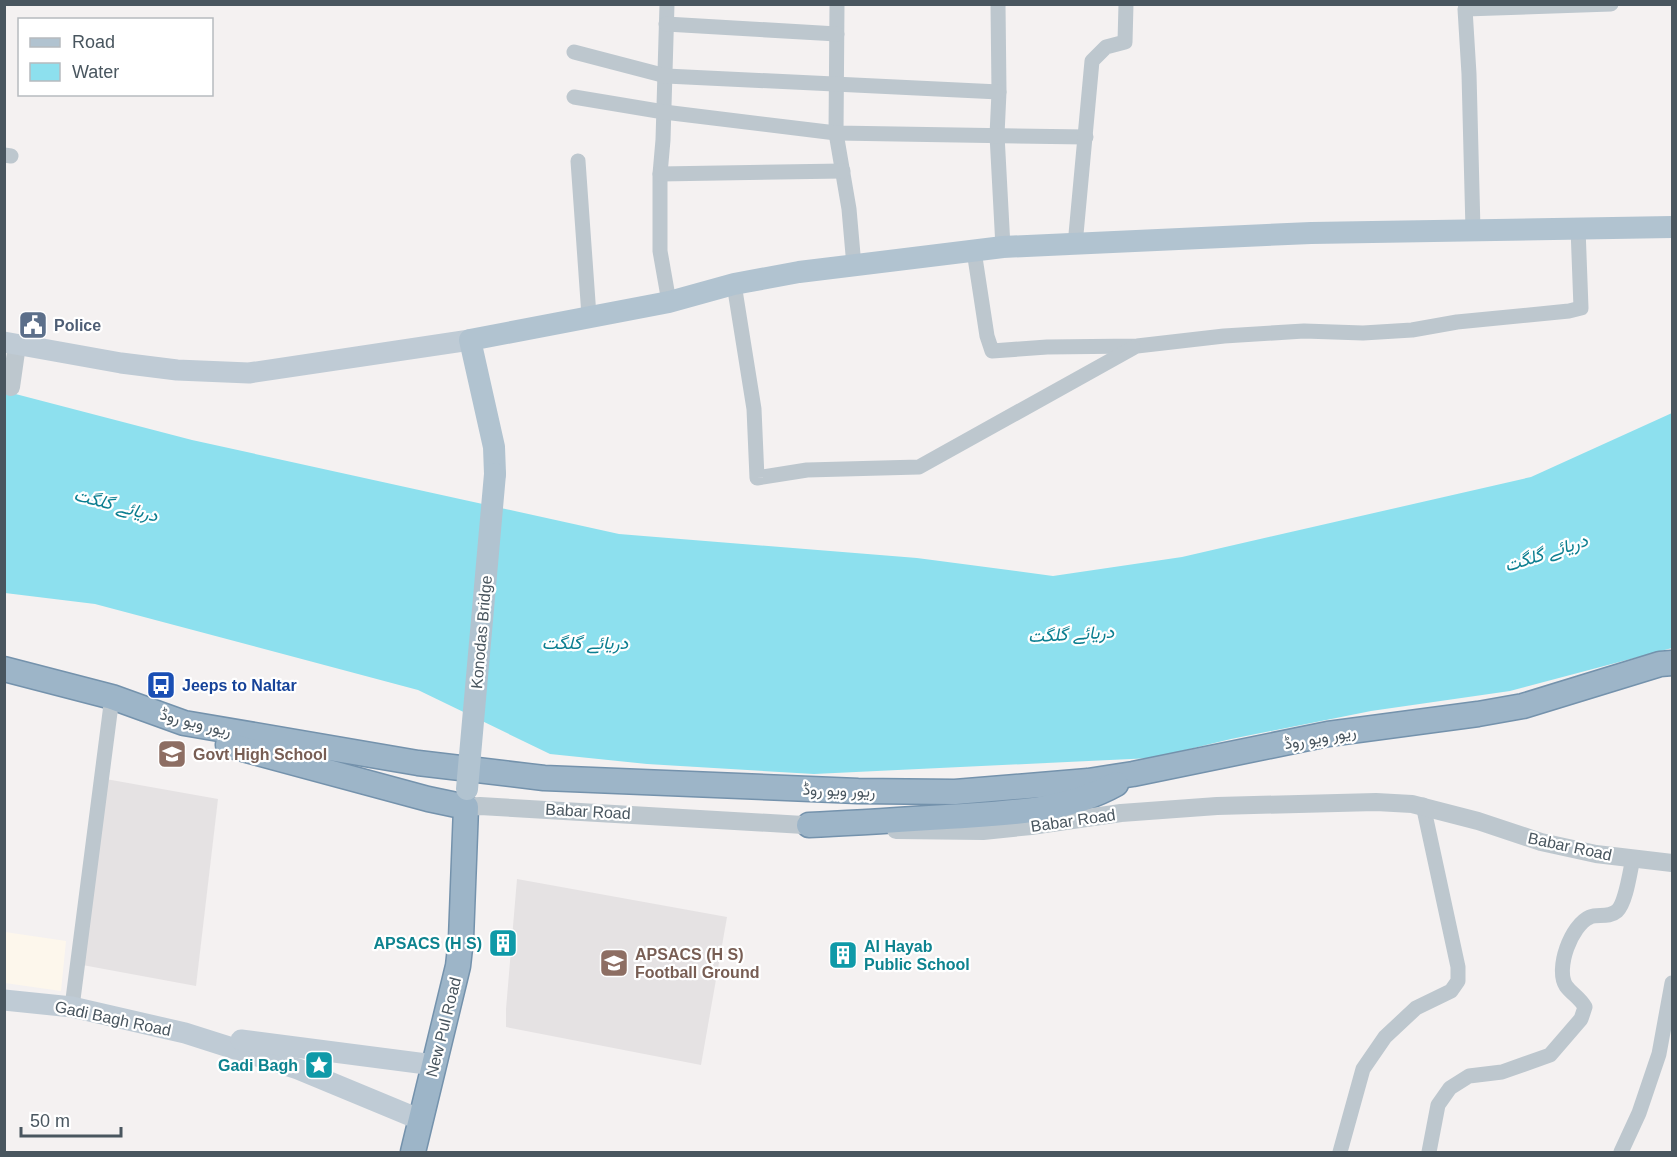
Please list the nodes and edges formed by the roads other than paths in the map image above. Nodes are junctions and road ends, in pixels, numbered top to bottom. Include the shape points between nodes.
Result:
1 (667, 4) edge
2 (837, 4) edge
3 (998, 4) edge
4 (1126, 4) edge
5 (1611, 4) edge
6 (666, 24) junction
7 (837, 34) junction
8 (574, 52) dead end
9 (666, 76) junction
10 (837, 85) junction
11 (999, 92) junction
12 (574, 97) dead end
13 (664, 112) junction
14 (836, 133) junction
15 (997, 135) junction
16 (1086, 137) junction
17 (578, 161) dead end
18 (843, 171) junction
19 (660, 174) junction
20 (1672, 227) edge
21 (1578, 228) junction
22 (1473, 230) junction
23 (1075, 245) junction
24 (1004, 248) junction
25 (974, 251) junction
26 (854, 266) junction
27 (734, 284) junction
28 (669, 302) junction
29 (589, 316) junction
30 (470, 340) junction
31 (11, 344) edge
32 (1137, 346) junction
33 (11, 387) dead end
34 (1672, 663) edge
35 (4, 669) edge
36 (112, 697) junction
37 (183, 723) junction
38 (1133, 774) junction
39 (466, 798) junction
40 (1423, 805) junction
41 (809, 825) junction
42 (1633, 858) junction
43 (1672, 863) edge
44 (1672, 983) edge
45 (4, 1000) edge
46 (72, 1007) junction
47 (185, 1033) junction
48 (304, 1048) junction
49 (434, 1065) junction
50 (298, 1069) junction
51 (421, 1120) junction
52 (413, 1152) edge
53 (1340, 1152) edge
54 (1429, 1152) edge
55 (1621, 1152) edge

1 - 6 street
2 - 7 street
3 - 11 street
4 - 16 street via 1125,42 1106,47 1092,61
5 - 22 street via 1465,9
6 - 7 street
6 - 9 street
7 - 10 street
8 - 9 street
9 - 10 street
9 - 13 street
10 - 11 street
10 - 14 street
11 - 15 street
12 - 13 street
13 - 14 street
13 - 19 street
14 - 15 street
14 - 18 street
15 - 16 street
15 - 24 street
16 - 23 street
17 - 29 street
18 - 19 street
18 - 26 street
19 - 28 street via 660,251
20 - 21 main road
21 - 22 main road
21 - 32 street via 1581,308 1412,330 1304,331
22 - 23 main road via 1311,233
23 - 24 main road
24 - 25 main road
25 - 26 main road
25 - 32 street via 992,351 1047,346
26 - 27 main road
27 - 28 main road
27 - 32 street via 754,409 757,478 807,470 919,467
28 - 29 main road
29 - 30 main road
30 - 31 main road via 249,373 177,370
30 - 39 main road, Konodas Bridge, bridge via 494,447 495,474
31 - 33 street
34 - 38 highway, ریور ویو روڈ via 1523,705 1423,723 1328,734
35 - 36 highway, ریور ویو روڈ
36 - 37 highway, ریور ویو روڈ
36 - 46 street
37 - 38 highway, ریور ویو روڈ via 418,763 544,778 955,792
37 - 39 highway via 197,735 213,741 428,800
38 - 41 highway via 1082,800 1055,807
39 - 41 street, Babar Road via 480,806
39 - 49 highway, New Pul Road via 458,966
40 - 41 street, Babar Road via 1376,802 1217,806 1120,813 983,831
40 - 42 street, Babar Road via 1541,842
40 - 53 street via 1458,981 1451,991 1416,1008 1385,1036 1363,1069
42 - 43 street, Babar Road
42 - 54 street via 1623,901 1616,911 1590,917 1567,943 1562,973 1566,987 1585,1007 1581,1019 1550,1055 1502,1072 1469,1076 1450,1088 1438,1105
44 - 55 street via 1659,1054
45 - 46 main road, Gadi Bagh Road
46 - 47 main road, Gadi Bagh Road
47 - 48 main road, Gadi Bagh Road
47 - 50 main road, Gadi Bagh Road
48 - 49 main road, Gadi Bagh Road
48 - 50 main road
49 - 51 highway, New Pul Road
50 - 51 main road, Gadi Bagh Road
51 - 52 highway

